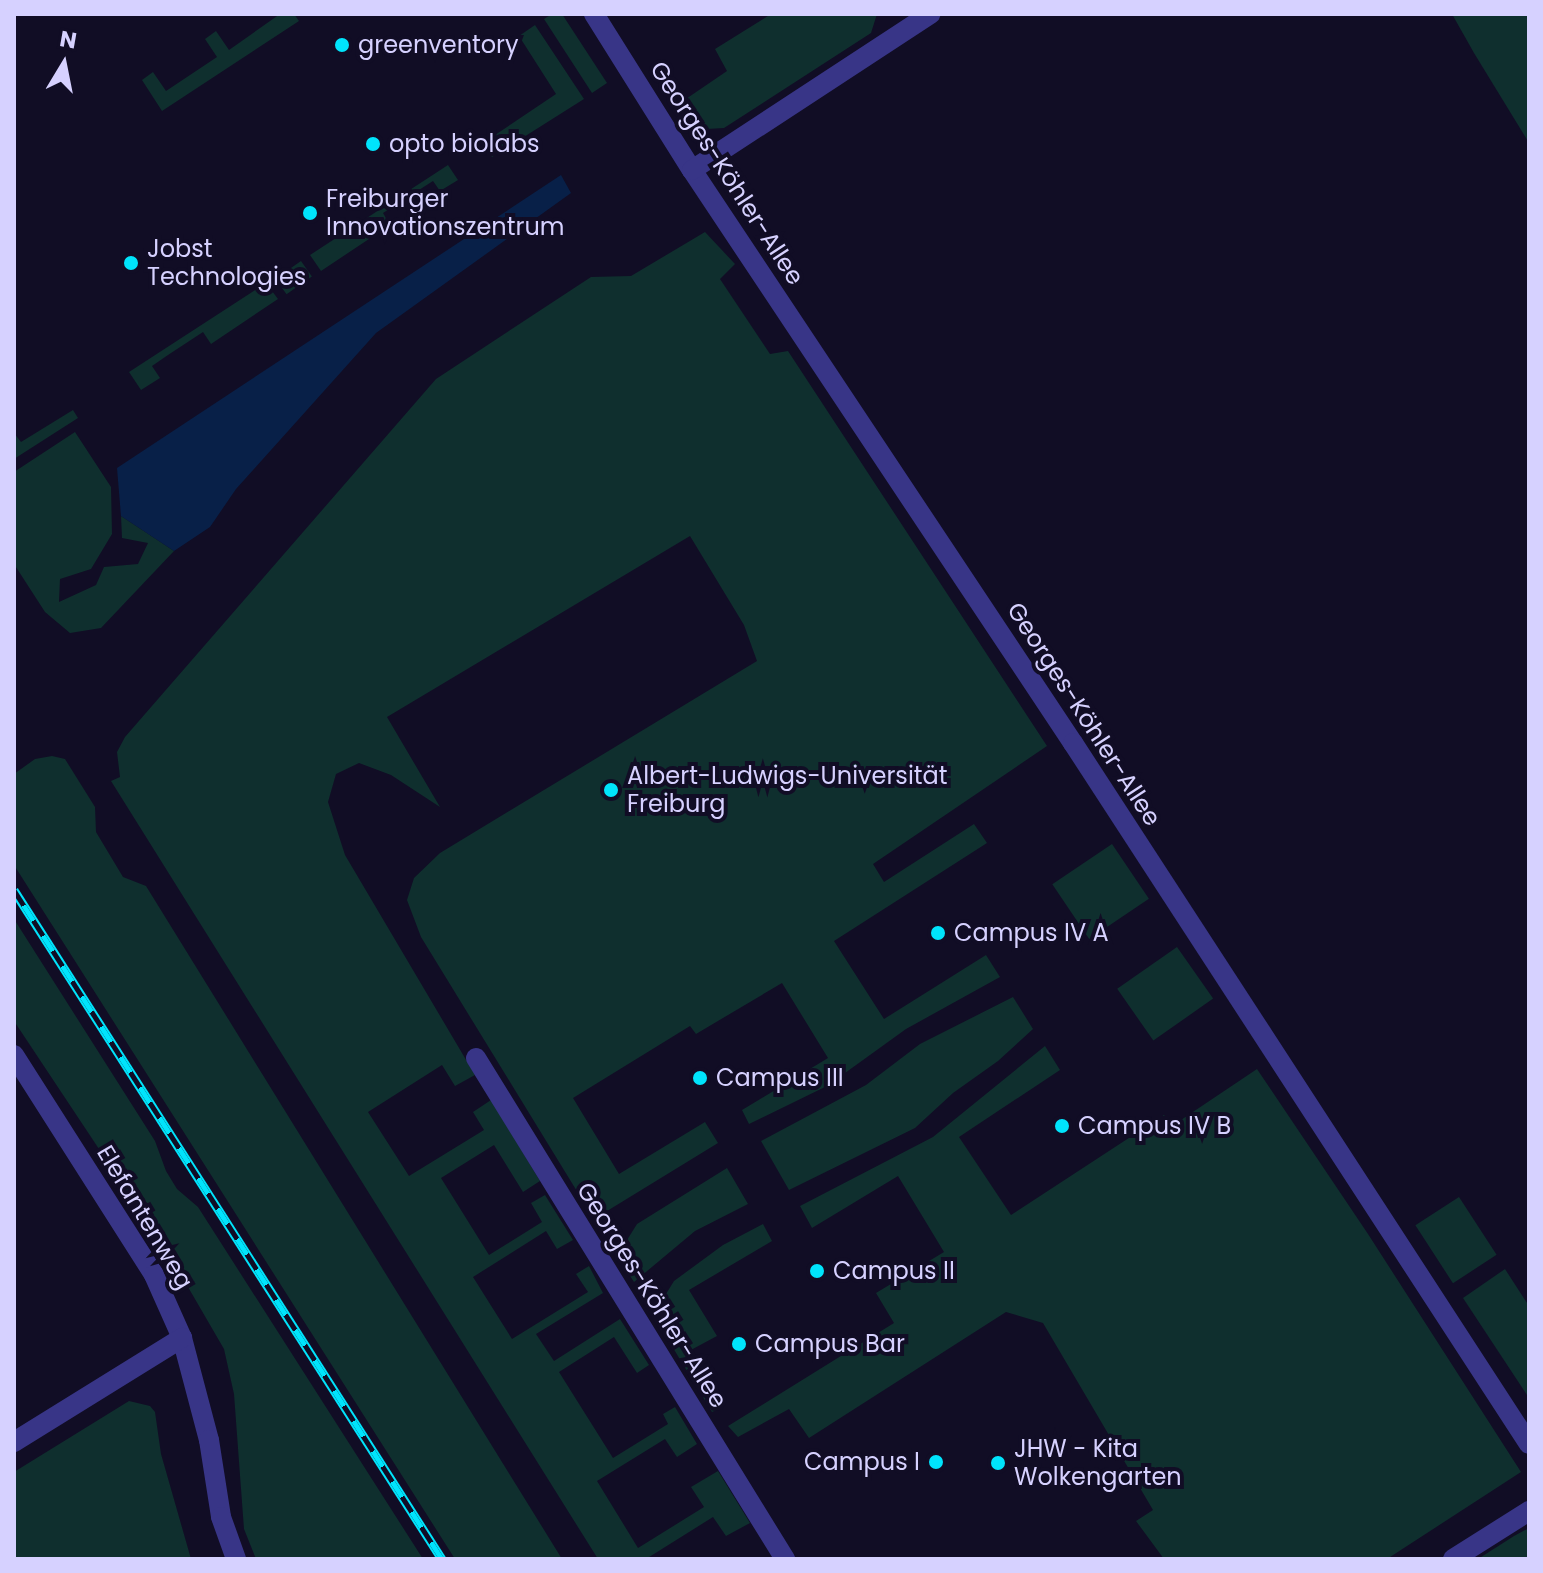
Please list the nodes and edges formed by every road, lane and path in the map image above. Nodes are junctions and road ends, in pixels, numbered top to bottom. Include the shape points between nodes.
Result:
1 (594, 14) edge
2 (930, 14) edge
3 (692, 170) junction
4 (14, 1055) edge
5 (476, 1058) dead end
6 (182, 1338) junction
7 (14, 1442) edge
8 (1529, 1444) edge
9 (1529, 1511) edge
10 (236, 1559) edge
11 (785, 1559) edge
12 (1453, 1559) edge

1 - 3 street, Georges-Köhler-Allee
2 - 3 street
3 - 8 street, Georges-Köhler-Allee
4 - 6 street, Elefantenweg via 154,1275
5 - 11 street, Georges-Köhler-Allee
6 - 7 street
6 - 10 street, Elefantenweg via 209,1440 221,1517
9 - 12 street

